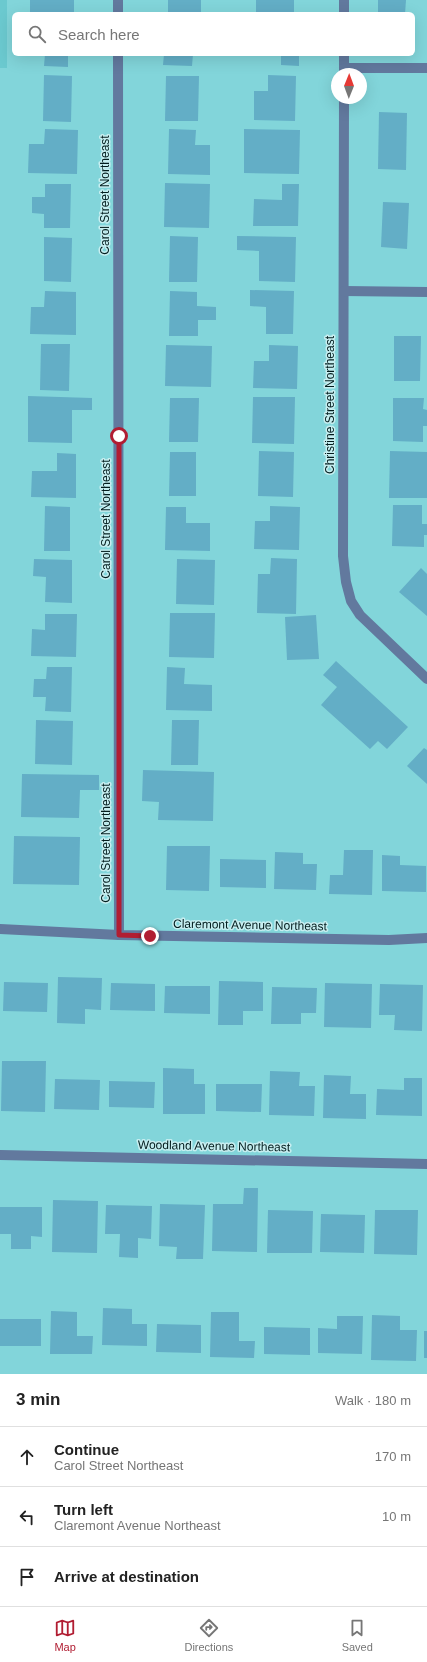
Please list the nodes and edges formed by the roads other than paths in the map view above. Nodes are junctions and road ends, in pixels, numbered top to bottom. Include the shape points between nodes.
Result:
1 (118, 0) edge
2 (344, 0) edge
3 (118, 12) edge
4 (344, 12) edge
5 (118, 56) edge
6 (344, 56) edge
7 (344, 68) edge
8 (427, 68) edge
9 (367, 70) edge
10 (344, 104) edge
11 (344, 291) junction
12 (427, 292) edge
13 (427, 680) edge
14 (0, 929) edge
15 (119, 935) junction
16 (427, 938) edge
17 (0, 1155) edge
18 (427, 1164) edge

1 - 3 street
2 - 4 street
5 - 15 street, Carol Street Northeast
6 - 7 street
8 - 9 street
10 - 11 street, Christine Street Northeast
11 - 12 street
11 - 13 street, Christine Street Northeast via 343,556 346,582 360,615
14 - 15 street, Claremont Avenue Northeast
15 - 16 street, Claremont Avenue Northeast via 389,940
17 - 18 street, Woodland Avenue Northeast

